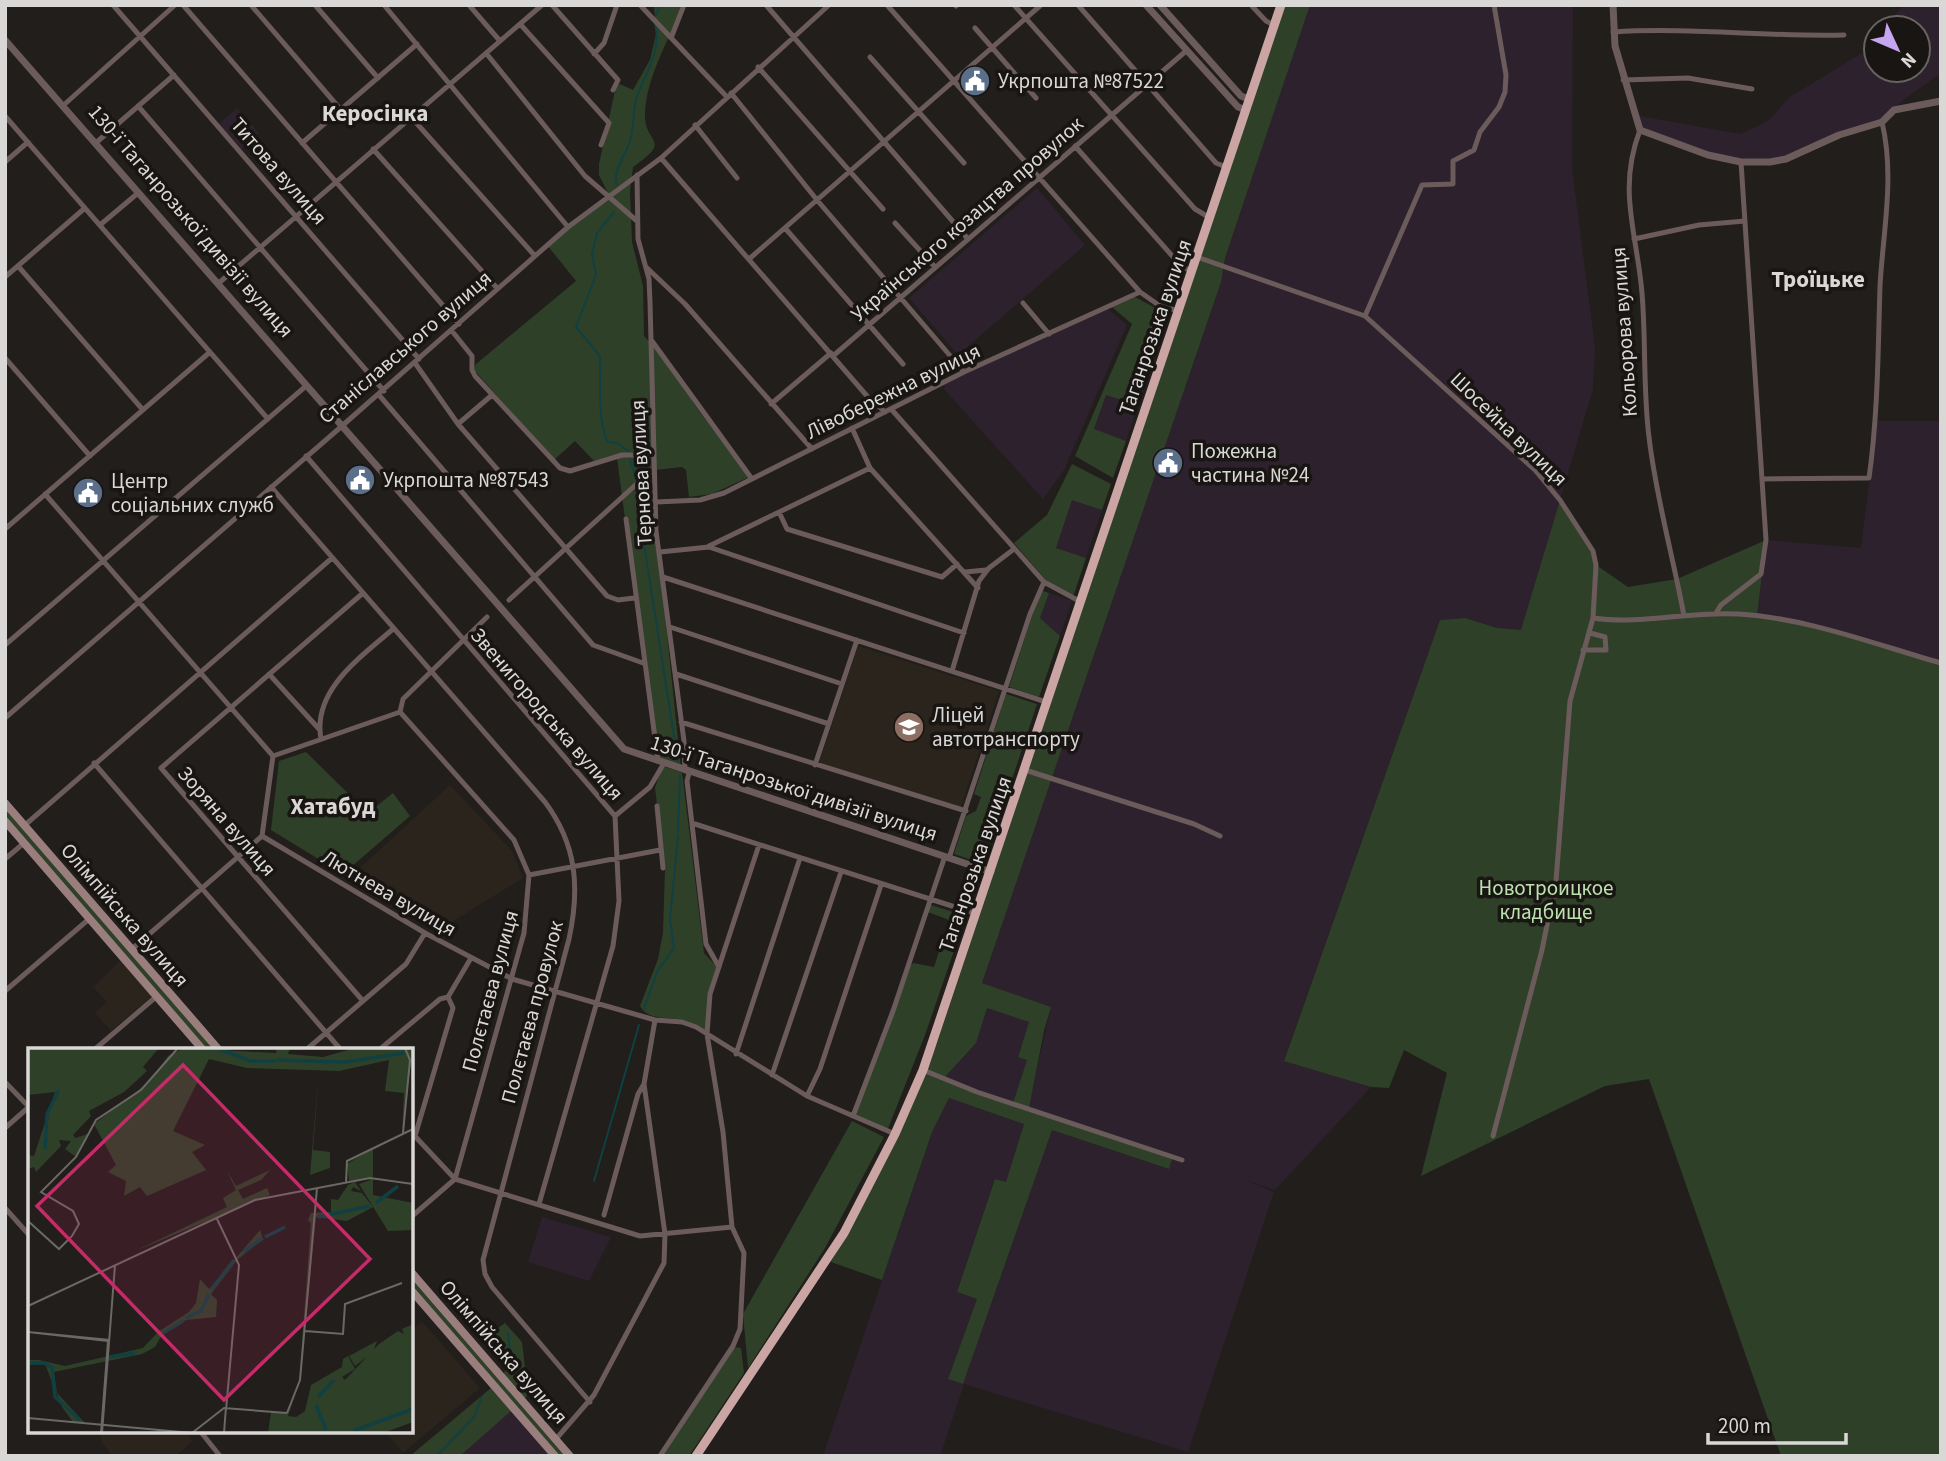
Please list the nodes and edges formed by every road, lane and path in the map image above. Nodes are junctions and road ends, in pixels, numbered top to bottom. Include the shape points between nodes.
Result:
1 (113, 5) edge
2 (175, 5) edge
3 (183, 5) edge
4 (251, 5) edge
5 (315, 5) edge
6 (384, 5) edge
7 (468, 5) edge
8 (542, 5) edge
9 (552, 5) edge
10 (617, 5) edge
11 (640, 5) edge
12 (684, 5) edge
13 (766, 5) edge
14 (887, 5) edge
15 (1014, 5) edge
16 (1041, 5) edge
17 (1077, 5) edge
18 (1146, 5) edge
19 (1160, 5) edge
20 (1251, 5) edge
21 (1281, 5) edge
22 (1494, 5) edge
23 (1613, 5) edge
24 (826, 6) edge
25 (1026, 19) junction
26 (521, 24) junction
27 (1274, 25) junction
28 (975, 28) dead end
29 (1613, 32) junction
30 (5, 34) edge
31 (1844, 34) dead end
32 (141, 36) junction
33 (793, 37) junction
34 (671, 38) junction
35 (5, 40) edge
36 (500, 41) junction
37 (417, 44) junction
38 (992, 48) junction
39 (1186, 51) junction
40 (486, 53) junction
41 (594, 54) junction
42 (870, 57) dead end
43 (758, 67) junction
44 (174, 75) junction
45 (378, 78) junction
46 (1623, 80) junction
47 (953, 82) junction
48 (451, 83) junction
49 (1147, 84) junction
50 (1752, 89) dead end
51 (613, 90) dead end
52 (729, 95) junction
53 (1035, 98) dead end
54 (1249, 99) junction
55 (1941, 101) edge
56 (64, 105) junction
57 (138, 106) junction
58 (341, 110) junction
59 (1246, 110) junction
60 (919, 111) junction
61 (5, 116) edge
62 (1110, 116) junction
63 (411, 117) junction
64 (1882, 122) junction
65 (695, 125) junction
66 (1640, 130) junction
67 (884, 141) junction
68 (28, 142) junction
69 (97, 142) junction
70 (302, 143) junction
71 (601, 145) dead end
72 (1075, 146) junction
73 (373, 149) junction
74 (661, 158) junction
75 (5, 162) edge
76 (1741, 162) junction
77 (964, 163) dead end
78 (1226, 167) junction
79 (849, 172) junction
80 (637, 175) junction
81 (1039, 177) junction
82 (737, 178) dead end
83 (336, 181) junction
84 (139, 192) junction
85 (609, 197) junction
86 (817, 200) junction
87 (85, 208) junction
88 (883, 209) dead end
89 (297, 215) junction
90 (1210, 218) junction
91 (637, 221) junction
92 (1745, 221) junction
93 (895, 223) dead end
94 (100, 225) junction
95 (568, 227) junction
96 (785, 228) junction
97 (968, 239) junction
98 (1634, 239) junction
99 (260, 248) junction
100 (535, 256) junction
101 (1197, 257) junction
102 (749, 259) junction
103 (18, 266) junction
104 (646, 267) junction
105 (935, 267) junction
106 (1188, 270) junction
107 (5, 277) edge
108 (219, 283) junction
109 (497, 288) junction
110 (1140, 292) junction
111 (901, 297) junction
112 (1023, 303) dead end
113 (1179, 311) junction
114 (1365, 316) junction
115 (459, 324) junction
116 (868, 325) junction
117 (452, 331) junction
118 (1049, 334) junction
119 (652, 341) junction
120 (209, 352) junction
121 (832, 354) junction
122 (5, 358) edge
123 (417, 361) junction
124 (903, 364) dead end
125 (964, 372) junction
126 (307, 385) junction
127 (381, 393) junction
128 (492, 395) junction
129 (771, 404) junction
130 (143, 410) junction
131 (889, 411) junction
132 (268, 419) junction
133 (458, 424) junction
134 (342, 426) junction
135 (852, 428) junction
136 (811, 449) junction
137 (653, 455) junction
138 (89, 456) junction
139 (306, 456) junction
140 (870, 468) junction
141 (654, 474) junction
142 (752, 479) junction
143 (1762, 479) junction
144 (271, 486) junction
145 (45, 495) junction
146 (656, 502) junction
147 (779, 512) junction
148 (626, 519) dead end
149 (6, 527) edge
150 (709, 547) junction
151 (567, 548) junction
152 (1014, 549) junction
153 (660, 552) junction
154 (332, 558) junction
155 (103, 561) junction
156 (957, 564) junction
157 (989, 568) junction
158 (965, 572) junction
159 (663, 577) junction
160 (534, 578) junction
161 (1044, 582) junction
162 (978, 588) junction
163 (363, 593) junction
164 (635, 598) junction
165 (509, 600) dead end
166 (138, 601) junction
167 (1081, 602) junction
168 (1716, 613) junction
169 (1684, 616) junction
170 (488, 617) dead end
171 (1593, 618) junction
172 (670, 627) junction
173 (393, 629) junction
174 (964, 633) junction
175 (1590, 633) junction
176 (463, 640) junction
177 (857, 640) junction
178 (5, 645) edge
179 (1583, 650) junction
180 (643, 663) junction
181 (1941, 663) edge
182 (952, 671) junction
183 (200, 672) junction
184 (431, 672) junction
185 (270, 674) junction
186 (676, 674) junction
187 (842, 684) junction
188 (1006, 689) junction
189 (1048, 703) junction
190 (231, 708) junction
191 (400, 712) junction
192 (5, 718) edge
193 (681, 722) junction
194 (829, 724) junction
195 (319, 729) junction
196 (321, 739) junction
197 (273, 756) junction
198 (661, 762) junction
199 (94, 763) junction
200 (815, 765) junction
201 (1025, 770) junction
202 (687, 772) junction
203 (5, 803) edge
204 (657, 806) dead end
205 (966, 811) junction
206 (615, 816) junction
207 (5, 821) edge
208 (695, 824) junction
209 (25, 825) junction
210 (262, 836) junction
211 (1220, 836) dead end
212 (24, 843) junction
213 (759, 845) junction
214 (660, 850) junction
215 (619, 856) junction
216 (238, 857) junction
217 (947, 857) junction
218 (800, 858) junction
219 (5, 859) edge
220 (575, 865) junction
221 (663, 868) dead end
222 (841, 872) junction
223 (991, 872) junction
224 (529, 875) junction
225 (881, 885) junction
226 (202, 888) junction
227 (930, 900) junction
228 (977, 914) junction
229 (89, 919) junction
230 (425, 933) junction
231 (132, 949) junction
232 (122, 957) junction
233 (471, 958) junction
234 (719, 967) junction
235 (512, 979) junction
236 (5, 991) edge
237 (556, 993) junction
238 (157, 996) junction
239 (448, 997) junction
240 (363, 1001) junction
241 (598, 1004) junction
242 (655, 1020) junction
243 (326, 1032) junction
244 (707, 1034) junction
245 (96, 1048) edge
246 (201, 1048) edge
247 (217, 1048) edge
248 (308, 1048) edge
249 (339, 1048) edge
250 (381, 1048) edge
251 (736, 1054) junction
252 (923, 1070) junction
253 (772, 1075) junction
254 (5, 1082) edge
255 (644, 1084) junction
256 (807, 1096) junction
257 (28, 1106) edge
258 (28, 1108) edge
259 (853, 1116) junction
260 (5, 1128) edge
261 (413, 1134) edge
262 (895, 1134) junction
263 (1493, 1136) dead end
264 (1182, 1160) dead end
265 (455, 1179) junction
266 (500, 1192) junction
267 (539, 1204) junction
268 (5, 1208) edge
269 (413, 1215) edge
270 (604, 1215) dead end
271 (732, 1227) junction
272 (28, 1234) edge
273 (664, 1234) junction
274 (413, 1274) edge
275 (413, 1292) edge
276 (590, 1402) junction
277 (202, 1433) edge
278 (556, 1439) junction
279 (547, 1446) junction
280 (220, 1456) edge
281 (555, 1456) edge
282 (570, 1456) edge
283 (660, 1456) edge
284 (696, 1456) edge

1 - 32 street, Титова вулиця
2 - 32 street
3 - 70 street
4 - 58 street
5 - 45 street
6 - 37 street
7 - 36 street
8 - 26 street
9 - 41 street
10 - 41 street via 604,43
11 - 34 street
12 - 34 street
13 - 33 street
14 - 47 street
15 - 25 street
16 - 25 street
17 - 49 street
18 - 39 street
19 - 54 street via 1241,96
20 - 27 street
21 - 27 highway, Таганрозька вулиця
22 - 114 street via 1506,75 1499,107 1480,132 1474,150 1453,162 1453,184 1422,185
23 - 29 street
24 - 33 street, Станіславського вулиця
25 - 38 street
25 - 62 street
26 - 36 street
26 - 71 street via 609,124
27 - 54 highway, Таганрозька вулиця
28 - 38 street
29 - 31 street
29 - 46 street
30 - 56 street, 130-ї Таганрозької дивізії вулиця
32 - 44 street, Титова вулиця
32 - 56 street
33 - 43 street, Станіславського вулиця
33 - 67 street
34 - 52 street
35 - 56 street, 130-ї Таганрозької дивізії вулиця
36 - 40 street
37 - 45 street
37 - 48 street
38 - 47 street
38 - 53 street
39 - 49 street, Українського козацтва провулок
39 - 59 street
40 - 48 street
40 - 85 street via 585,176
41 - 51 street via 618,80
42 - 60 street
43 - 52 street, Станіславського вулиця
43 - 79 street
44 - 57 street
44 - 89 street, Титова вулиця
45 - 58 street
46 - 50 street via 1688,78
46 - 66 street
47 - 60 street
47 - 81 street
48 - 63 street
48 - 95 street
49 - 62 street, Українського козацтва провулок
49 - 78 street via 1216,163
52 - 65 street, Станіславського вулиця
52 - 86 street
54 - 59 highway, Таганрозька вулиця
55 - 64 street via 1894,110
56 - 69 street, 130-ї Таганрозької дивізії вулиця
57 - 69 street
57 - 99 street
58 - 70 street
59 - 78 highway, Таганрозька вулиця
60 - 67 street
60 - 77 street
61 - 68 street
62 - 72 street, Українського козацтва провулок
62 - 90 street via 1195,209
63 - 73 street
63 - 100 street
64 - 76 street via 1786,159
64 - 143 street via 1889,168 1880,284 1877,422 1869,478
65 - 74 street, Станіславського вулиця
65 - 82 street
66 - 76 street via 1687,149
66 - 98 street, Кольорова вулиця via 1627,186
67 - 79 street
67 - 97 street
68 - 75 street
68 - 87 street
69 - 84 street, 130-ї Таганрозької дивізії вулиця
70 - 83 street
72 - 81 street, Українського козацтва провулок
72 - 106 street
73 - 83 street
73 - 109 street
74 - 80 street, Станіславського вулиця
74 - 102 street
76 - 92 street
78 - 90 highway, Таганрозька вулиця
79 - 86 street
79 - 88 street
80 - 85 street, Станіславського вулиця
80 - 91 street, Тернова вулиця
81 - 97 street, Українського козацтва провулок
81 - 110 street
83 - 89 street
83 - 115 street
84 - 94 street
84 - 108 street, 130-ї Таганрозької дивізії вулиця
85 - 91 street
85 - 95 street, Станіславського вулиця
86 - 96 street
86 - 111 street
87 - 94 street
87 - 103 street
89 - 99 street
89 - 123 street, Титова вулиця
90 - 101 highway, Таганрозька вулиця
91 - 104 street, Тернова вулиця
92 - 98 street
92 - 143 street
93 - 105 street
94 - 120 street
95 - 100 street, Станіславського вулиця
96 - 102 street
96 - 116 street
97 - 105 street, Українського козацтва провулок
98 - 169 street, Кольорова вулиця via 1644,318 1648,436
99 - 108 street
99 - 127 street
100 - 109 street, Станіславського вулиця
101 - 106 highway, Таганрозька вулиця
101 - 114 street, Шосейна вулиця
102 - 121 street
103 - 107 street
103 - 130 street
104 - 119 street, Тернова вулиця
104 - 129 street via 685,304
105 - 111 street, Українського козацтва провулок
106 - 113 highway, Таганрозька вулиця
108 - 126 street, 130-ї Таганрозької дивізії вулиця
109 - 115 street, Станіславського вулиця
110 - 113 street via 1160,306
110 - 118 street, Лівобережна вулиця
111 - 116 street, Українського козацтва провулок
111 - 125 street
112 - 118 street
113 - 167 highway, Таганрозька вулиця
114 - 171 street, Шосейна вулиця via 1535,470 1560,500 1593,551
115 - 117 street, Станіславського вулиця
116 - 121 street, Українського козацтва провулок
116 - 124 street
117 - 123 street, Станіславського вулиця
117 - 128 street via 472,356 473,373
118 - 125 street, Лівобережна вулиця
119 - 137 street, Тернова вулиця
119 - 142 street
120 - 130 street
120 - 132 street
121 - 129 street, Українського козацтва провулок
121 - 131 street via 867,396
122 - 138 street
123 - 127 street, Станіславського вулиця
123 - 133 street, Титова вулиця
125 - 131 street, Лівобережна вулиця
126 - 132 street
126 - 134 street, 130-ї Таганрозької дивізії вулиця
127 - 134 street, Станіславського вулиця
127 - 160 street
128 - 133 street
128 - 137 street via 555,465 565,470 617,456
129 - 136 street
130 - 138 street
131 - 135 street, Лівобережна вулиця
131 - 152 street
132 - 155 street
133 - 151 street, Титова вулиця
134 - 139 street, Станіславського вулиця
134 - 198 street, 130-ї Таганрозької дивізії вулиця via 624,749
135 - 136 street, Лівобережна вулиця
135 - 140 street
136 - 142 street, Лівобережна вулиця
137 - 141 street, Тернова вулиця
138 - 145 street
139 - 144 street, Станіславського вулиця
139 - 176 street, Звенигородська вулиця
140 - 147 street
140 - 156 street
141 - 146 street, Тернова вулиця
141 - 151 street via 641,480
142 - 146 street, Лівобережна вулиця via 712,497
143 - 168 street via 1766,540 1761,574
144 - 154 street, Полєтаєва провулок
144 - 166 street, Станіславського вулиця
145 - 149 street
145 - 155 street
146 - 153 street, Тернова вулиця
147 - 150 street
147 - 156 street via 787,529 943,578
148 - 164 street, Тернова вулиця
150 - 153 street
150 - 174 street
151 - 160 street
151 - 164 street, Титова вулиця via 607,596
152 - 157 street
152 - 161 street
153 - 159 street, Тернова вулиця
154 - 163 street, Полєтаєва провулок
154 - 183 street
155 - 166 street
155 - 178 street
156 - 158 street
157 - 158 street via 981,573
157 - 162 street
158 - 162 street
159 - 172 street, Тернова вулиця
159 - 177 street
160 - 165 street
160 - 180 street via 593,645
161 - 167 street
161 - 188 street
162 - 174 street
163 - 173 street, Полєтаєва провулок
163 - 185 street, Зоряна вулиця
164 - 180 street, Тернова вулиця
166 - 183 street
166 - 192 street, Станіславського вулиця
167 - 189 highway, Таганрозька вулиця
168 - 169 street
168 - 181 street via 1786,620
169 - 171 street
170 - 176 street
171 - 175 street, Шосейна вулиця
172 - 186 street, Тернова вулиця
172 - 187 street
173 - 184 street, Полєтаєва провулок
173 - 195 street via 344,672 333,687
174 - 182 street
175 - 179 street, Шосейна вулиця
175 - 179 street via 1605,637 1606,650
176 - 184 street
176 - 206 street, Звенигородська вулиця
177 - 182 street
177 - 187 street
179 - 263 street, Шосейна вулиця via 1570,701 1556,881
180 - 198 street, Тернова вулиця
182 - 188 street
183 - 190 street
183 - 199 street
184 - 191 street via 402,701
184 - 220 street, Полєтаєва провулок via 553,813
185 - 190 street, Зоряна вулиця
185 - 195 street
186 - 193 street, Тернова вулиця
186 - 194 street
187 - 194 street
188 - 189 street
188 - 205 street
189 - 201 highway, Таганрозька вулиця
190 - 197 street
190 - 216 street, Зоряна вулиця via 161,768
191 - 196 street
191 - 224 street, Полєтаєва вулиця via 514,840
193 - 200 street
193 - 202 street, Тернова вулиця
194 - 200 street
195 - 196 street
196 - 197 street
197 - 210 street
198 - 202 street, 130-ї Таганрозької дивізії вулиця
198 - 206 street via 650,787
199 - 209 street
199 - 226 street
200 - 205 street
201 - 211 street
201 - 223 highway, Таганрозька вулиця
202 - 208 street, Тернова вулиця
202 - 217 street, 130-ї Таганрозької дивізії вулиця
203 - 209 main road, Олімпійська вулиця
204 - 214 street
205 - 217 street
206 - 215 street, Звенигородська вулиця
207 - 212 main road, Олімпійська вулиця
208 - 213 street
208 - 234 street, Тернова вулиця via 706,944
209 - 231 main road, Олімпійська вулиця
210 - 216 street
210 - 230 street, Лютнева вулиця
212 - 219 street
212 - 229 main road, Олімпійська вулиця
213 - 218 street
213 - 234 street
214 - 215 street
214 - 221 street
215 - 220 street
215 - 241 street, Звенигородська вулиця via 618,923
216 - 226 street
216 - 240 street, Зоряна вулиця
217 - 223 street, 130-ї Таганрозької дивізії вулиця
217 - 227 street
218 - 222 street
218 - 251 street
220 - 224 street
220 - 237 street, Полєтаєва провулок via 572,925
222 - 225 street
222 - 253 street
223 - 228 highway, Таганрозька вулиця
224 - 235 street, Полєтаєва вулиця via 527,919
225 - 227 street
225 - 256 street
226 - 231 street
226 - 243 street
227 - 228 street
227 - 259 street
228 - 252 highway, Таганрозька вулиця
229 - 232 main road, Олімпійська вулиця
229 - 236 street
230 - 233 street, Лютнева вулиця
230 - 240 street via 407,963
231 - 232 main road
231 - 247 main road, Олімпійська вулиця
232 - 238 main road, Олімпійська вулиця
233 - 235 street, Лютнева вулиця
233 - 239 street
234 - 244 street via 710,994
235 - 237 street, Лютнева вулиця
235 - 265 street, Полєтаєва вулиця
237 - 241 street, Лютнева вулиця
237 - 266 street, Полєтаєва провулок
238 - 245 street
238 - 246 main road, Олімпійська вулиця
239 - 250 street
239 - 261 street via 453,1008
240 - 243 street
241 - 242 street, Лютнева вулиця
241 - 267 street, Звенигородська вулиця
242 - 244 street, Лютнева вулиця via 682,1022
242 - 255 street
243 - 248 street
243 - 249 street
244 - 251 street, Лютнева вулиця
244 - 271 street
251 - 253 street, Лютнева вулиця
252 - 262 highway, Таганрозька вулиця
252 - 264 street
253 - 256 street, Лютнева вулиця
254 - 257 street
255 - 270 street
255 - 273 street
256 - 259 street, Лютнева вулиця
258 - 260 street
259 - 262 street, Лютнева вулиця
261 - 265 street
262 - 284 highway, Таганрозька вулиця via 831,1253
265 - 266 street
265 - 269 street
266 - 267 street
266 - 276 street, Полєтаєва провулок via 483,1253 485,1274 519,1321
267 - 273 street via 640,1236
268 - 272 street
271 - 273 street
271 - 283 street via 744,1253 740,1329
273 - 276 street via 662,1268
274 - 278 main road, Олімпійська вулиця
275 - 279 main road, Олімпійська вулиця
276 - 278 street
277 - 280 street
278 - 279 main road
278 - 282 main road, Олімпійська вулиця
279 - 281 main road, Олімпійська вулиця

